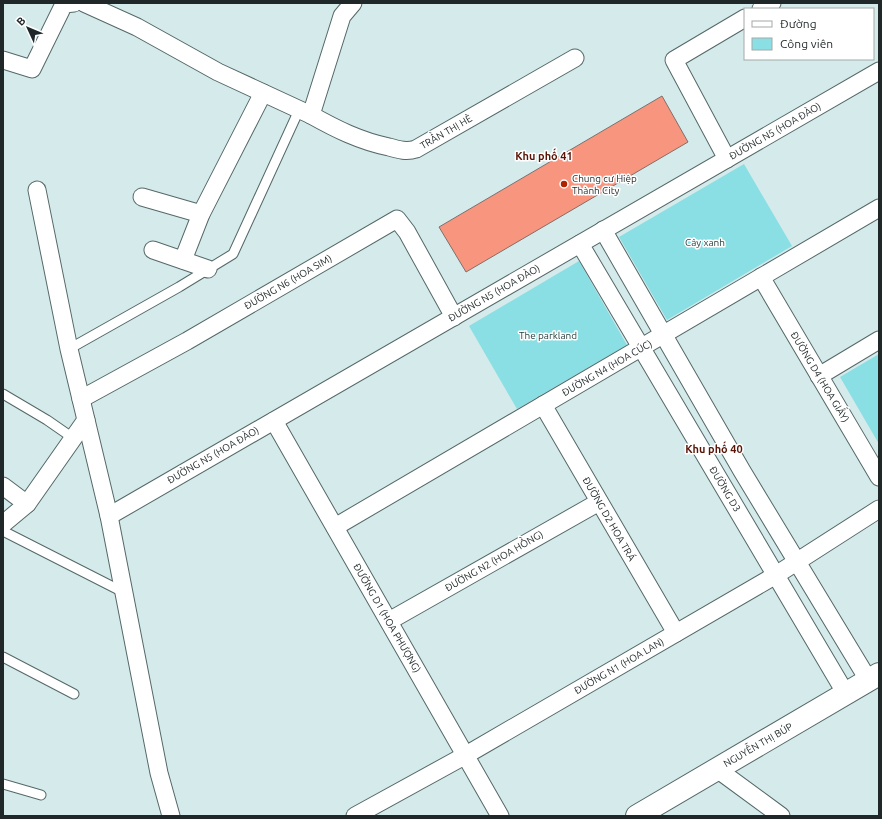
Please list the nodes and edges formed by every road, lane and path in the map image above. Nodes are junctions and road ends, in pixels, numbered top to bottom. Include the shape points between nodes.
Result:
1 (74, 3) edge
2 (84, 3) edge
3 (353, 3) edge
4 (772, 3) edge
5 (763, 8) edge
6 (744, 19) edge
7 (575, 58) dead end
8 (3, 60) edge
9 (879, 71) edge
10 (263, 93) junction
11 (305, 113) junction
12 (727, 159) junction
13 (37, 190) dead end
14 (142, 197) dead end
15 (879, 208) edge
16 (201, 214) junction
17 (603, 230) junction
18 (580, 244) junction
19 (153, 250) dead end
20 (183, 260) junction
21 (208, 269) junction
22 (761, 277) junction
23 (454, 317) junction
24 (663, 334) junction
25 (879, 340) edge
26 (641, 348) junction
27 (69, 349) junction
28 (820, 376) junction
29 (3, 394) edge
30 (81, 399) junction
31 (543, 405) junction
32 (86, 420) junction
33 (274, 421) junction
34 (73, 438) junction
35 (879, 477) edge
36 (3, 486) edge
37 (600, 502) junction
38 (27, 504) junction
39 (879, 509) edge
40 (109, 516) junction
41 (3, 524) edge
42 (335, 527) junction
43 (3, 531) edge
44 (797, 562) junction
45 (776, 575) junction
46 (123, 592) junction
47 (389, 621) junction
48 (676, 633) junction
49 (3, 657) edge
50 (874, 678) edge
51 (74, 694) dead end
52 (846, 694) junction
53 (466, 755) junction
54 (717, 769) junction
55 (3, 784) edge
56 (41, 795) dead end
57 (779, 815) edge
58 (171, 816) edge
59 (355, 816) edge
60 (500, 816) edge
61 (637, 816) edge

1 - 8 street via 64,4 32,69
2 - 10 street, TRẦN THỊ HÈ
3 - 11 street via 342,16
4 - 5 street
6 - 12 street via 674,60
7 - 11 street, TRẦN THỊ HÈ via 412,151 364,141
9 - 12 street, ĐƯỜNG N5 (HOA ĐÀO)
10 - 11 street, TRẦN THỊ HÈ
10 - 16 street
11 - 21 lane via 233,254
12 - 17 street, ĐƯỜNG N5 (HOA ĐÀO)
13 - 27 street
14 - 16 street
15 - 22 street, ĐƯỜNG N4 (HOA CÚC)
16 - 20 street
17 - 18 street, ĐƯỜNG N5 (HOA ĐÀO)
17 - 24 street
18 - 23 street, ĐƯỜNG N5 (HOA ĐÀO)
18 - 26 street, ĐƯỜNG D3
19 - 20 street
20 - 21 street
21 - 27 lane
22 - 24 street, ĐƯỜNG N4 (HOA CÚC)
22 - 28 street, ĐƯỜNG D4 (HOA GIẤY)
23 - 30 street, ĐƯỜNG N6 (HOA SIM) via 407,232 396,219 187,341
23 - 33 street, ĐƯỜNG N5 (HOA ĐÀO)
24 - 26 street, ĐƯỜNG N4 (HOA CÚC)
24 - 44 street
25 - 28 street
26 - 31 street, ĐƯỜNG N4 (HOA CÚC)
26 - 45 street, ĐƯỜNG D3
27 - 30 street
28 - 35 street, ĐƯỜNG D4 (HOA GIẤY)
29 - 34 lane
30 - 32 street
31 - 37 street, ĐƯỜNG D2 HOA TRÁ
31 - 42 street, ĐƯỜNG N4 (HOA CÚC)
32 - 34 street
32 - 40 street
33 - 40 street, ĐƯỜNG N5 (HOA ĐÀO)
33 - 42 street, ĐƯỜNG D1 (HOA PHƯỢNG)
34 - 38 street
36 - 38 street
37 - 47 street, ĐƯỜNG N2 (HOA HỒNG)
37 - 48 street, ĐƯỜNG D2 HOA TRÁ
38 - 41 street
39 - 44 street, ĐƯỜNG N1 (HOA LAN)
40 - 46 street
42 - 47 street, ĐƯỜNG D1 (HOA PHƯỢNG)
43 - 46 lane
44 - 45 street, ĐƯỜNG N1 (HOA LAN)
44 - 50 street
45 - 48 street, ĐƯỜNG N1 (HOA LAN)
45 - 52 street, ĐƯỜNG D3
46 - 58 street via 159,773
47 - 53 street, ĐƯỜNG D1 (HOA PHƯỢNG)
48 - 53 street, ĐƯỜNG N1 (HOA LAN)
49 - 51 lane
50 - 52 street, NGUYỄN THỊ BÚP
52 - 54 street, NGUYỄN THỊ BÚP
53 - 59 street, ĐƯỜNG N1 (HOA LAN)
53 - 60 street, ĐƯỜNG D1 (HOA PHƯỢNG)
54 - 57 street
54 - 61 street, NGUYỄN THỊ BÚP
55 - 56 lane

